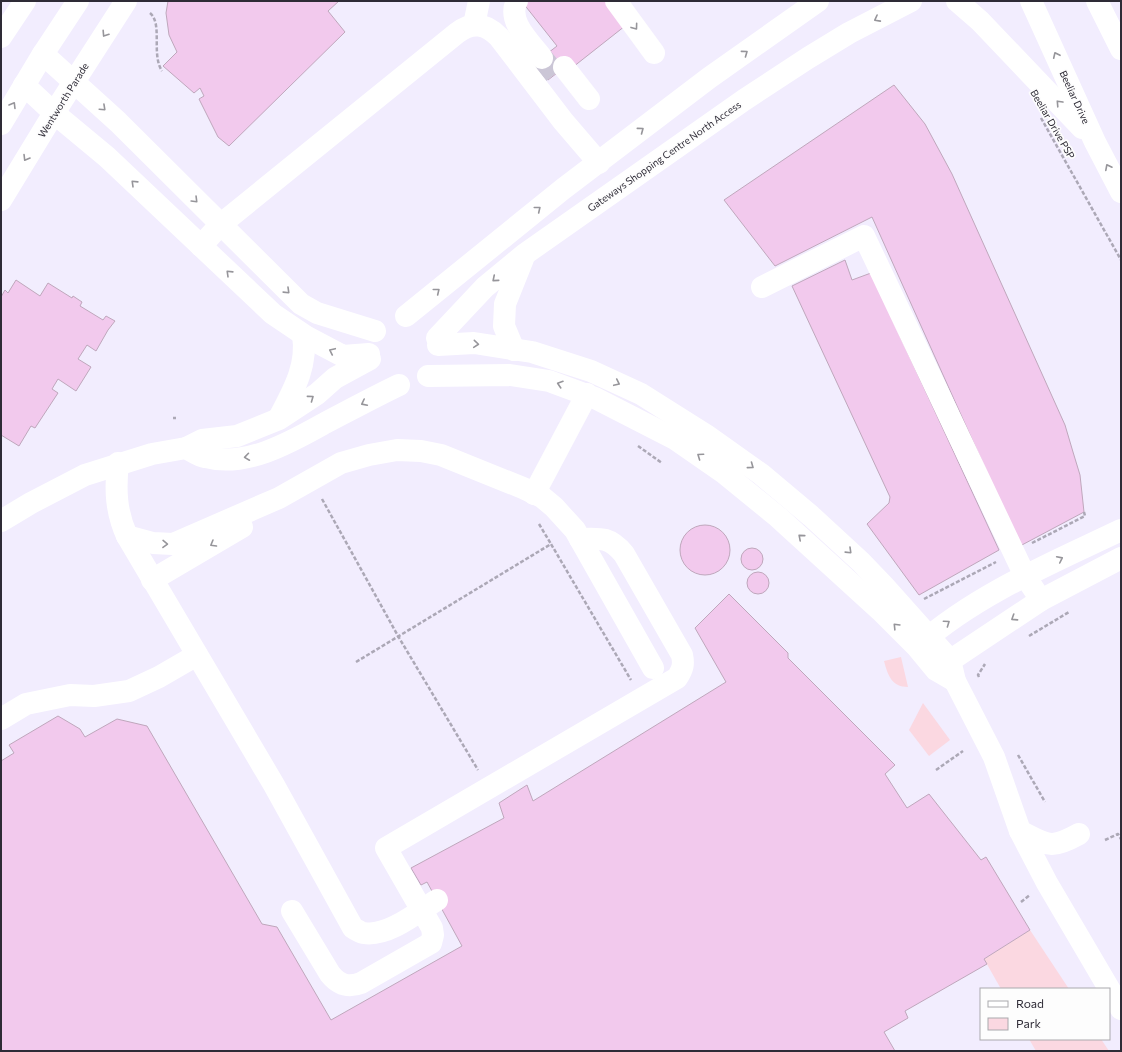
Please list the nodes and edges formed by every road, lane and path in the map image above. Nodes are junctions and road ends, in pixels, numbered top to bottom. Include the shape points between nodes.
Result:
1 (25, 1) edge
2 (78, 1) edge
3 (126, 1) edge
4 (479, 1) edge
5 (516, 1) edge
6 (616, 1) edge
7 (818, 1) edge
8 (911, 1) edge
9 (957, 1) edge
10 (1031, 1) edge
11 (1097, 1) edge
12 (1115, 1) edge
13 (150, 13) dead end
14 (474, 24) junction
15 (1, 37) edge
16 (1120, 47) edge
17 (654, 53) dead end
18 (43, 54) junction
19 (162, 71) dead end
20 (74, 81) junction
21 (24, 85) junction
22 (584, 102) dead end
23 (54, 113) junction
24 (1038, 114) dead end
25 (1, 124) edge
26 (1096, 142) junction
27 (599, 162) junction
28 (1121, 192) edge
29 (1, 200) edge
30 (220, 225) junction
31 (201, 246) junction
32 (525, 254) junction
33 (1121, 260) edge
34 (762, 286) dead end
35 (406, 316) junction
36 (375, 331) junction
37 (303, 335) junction
38 (437, 342) junction
39 (514, 350) junction
40 (370, 356) junction
41 (428, 376) junction
42 (399, 385) junction
43 (587, 394) junction
44 (279, 419) junction
45 (186, 448) junction
46 (118, 463) junction
47 (312, 480) junction
48 (534, 494) junction
49 (279, 498) junction
50 (1084, 512) dead end
51 (1, 521) edge
52 (1121, 530) edge
53 (127, 536) junction
54 (580, 539) junction
55 (1014, 553) junction
56 (1121, 558) edge
57 (1025, 576) junction
58 (152, 580) junction
59 (922, 600) dead end
60 (1041, 600) junction
61 (1073, 609) dead end
62 (398, 636) junction
63 (1026, 638) dead end
64 (923, 641) junction
65 (197, 655) junction
66 (356, 662) dead end
67 (986, 662) dead end
68 (943, 665) junction
69 (653, 668) dead end
70 (980, 681) dead end
71 (634, 685) dead end
72 (1, 718) edge
73 (963, 751) dead end
74 (1016, 751) dead end
75 (936, 770) dead end
76 (492, 787) junction
77 (1045, 802) dead end
78 (1020, 831) junction
79 (1079, 834) dead end
80 (1105, 840) dead end
81 (1121, 840) edge
82 (437, 900) dead end
83 (292, 911) dead end
84 (1109, 988) edge
85 (1110, 990) edge
86 (1121, 1009) edge

1 - 15 main road
2 - 18 main road
3 -> 20 main road, Wentworth Parade
4 - 14 main road
5 - 22 main road via 516,21 526,36 553,62
6 -> 17 main road
27 -> 7 main road via 709,78
8 -> 32 main road, Gateways Shopping Centre North Access via 849,33 802,62
26 -> 9 main road via 980,21
26 -> 10 main road, Beeliar Drive
11 - 16 main road
12 - 16 main road via 1113,17
13 - 19 path via 156,21 156,54
14 - 27 main road via 487,27 499,37 563,121
14 - 30 main road via 463,28
18 - 20 main road
18 - 21 main road
20 - 23 main road, Wentworth Parade
20 -> 30 main road
21 - 23 main road
25 -> 21 main road
23 -> 29 main road, Wentworth Parade
31 -> 23 main road via 99,150
24 - 33 path, Beeliar Drive PSP
28 -> 26 main road, Beeliar Drive
35 -> 27 main road
30 - 31 main road
30 -> 36 main road via 301,304 317,313
37 -> 31 main road via 273,314
32 -> 38 main road, Gateways Shopping Centre North Access via 485,287
32 - 39 main road via 505,304 504,326
34 - 55 main road via 864,236
35 - 36 main road via 396,316 387,320
35 - 38 main road via 425,323
36 - 40 main road via 371,338
40 -> 37 main road via 343,356
37 - 44 main road via 305,357 301,371
38 -> 39 main road via 474,343
38 - 41 main road via 437,360
39 -> 64 main road via 532,352 568,363 612,380 665,408 728,450 812,516 884,586
40 - 42 main road via 378,374 387,381
44 -> 40 main road
41 - 42 main road via 416,384
43 -> 41 main road via 525,376
42 -> 45 main road via 306,435 268,452 250,457 222,459 205,457
43 - 48 main road
64 -> 43 main road via 880,610 822,555 724,472 675,439
44 - 45 main road via 237,436 202,440
45 - 46 main road
46 - 51 main road via 65,484
46 - 53 main road via 116,498 120,522
47 - 48 main road via 341,463 356,458 410,450 441,455
47 - 49 main road
47 - 62 path
48 - 54 main road via 542,497 563,514
53 -> 49 main road via 158,544 173,544
49 -> 58 main road via 257,519
50 - 55 path via 1085,516
57 -> 52 main road
53 - 58 main road
54 - 69 main road
54 - 76 main road via 611,540 624,554 682,655 682,671 671,682
55 - 57 main road
55 - 59 path
56 - 60 main road
57 - 60 main road
64 -> 57 main road via 958,616
58 - 65 main road
60 -> 68 main road
61 - 63 path
62 - 66 path
62 - 71 path via 551,544
62 - 76 path via 481,776
64 - 68 main road
65 - 72 main road via 129,691 94,696 70,695 26,704
65 - 82 main road via 274,785 353,928 364,933 378,933 392,928
67 - 70 path via 978,675
68 - 78 main road via 987,740
73 - 75 path
74 - 77 path
76 - 83 main road via 386,848 432,928 431,943 361,983 344,986 336,982 330,974
78 - 79 main road via 1039,841 1055,845
78 - 84 main road via 1047,883
80 - 81 path via 1118,834
85 - 86 main road

